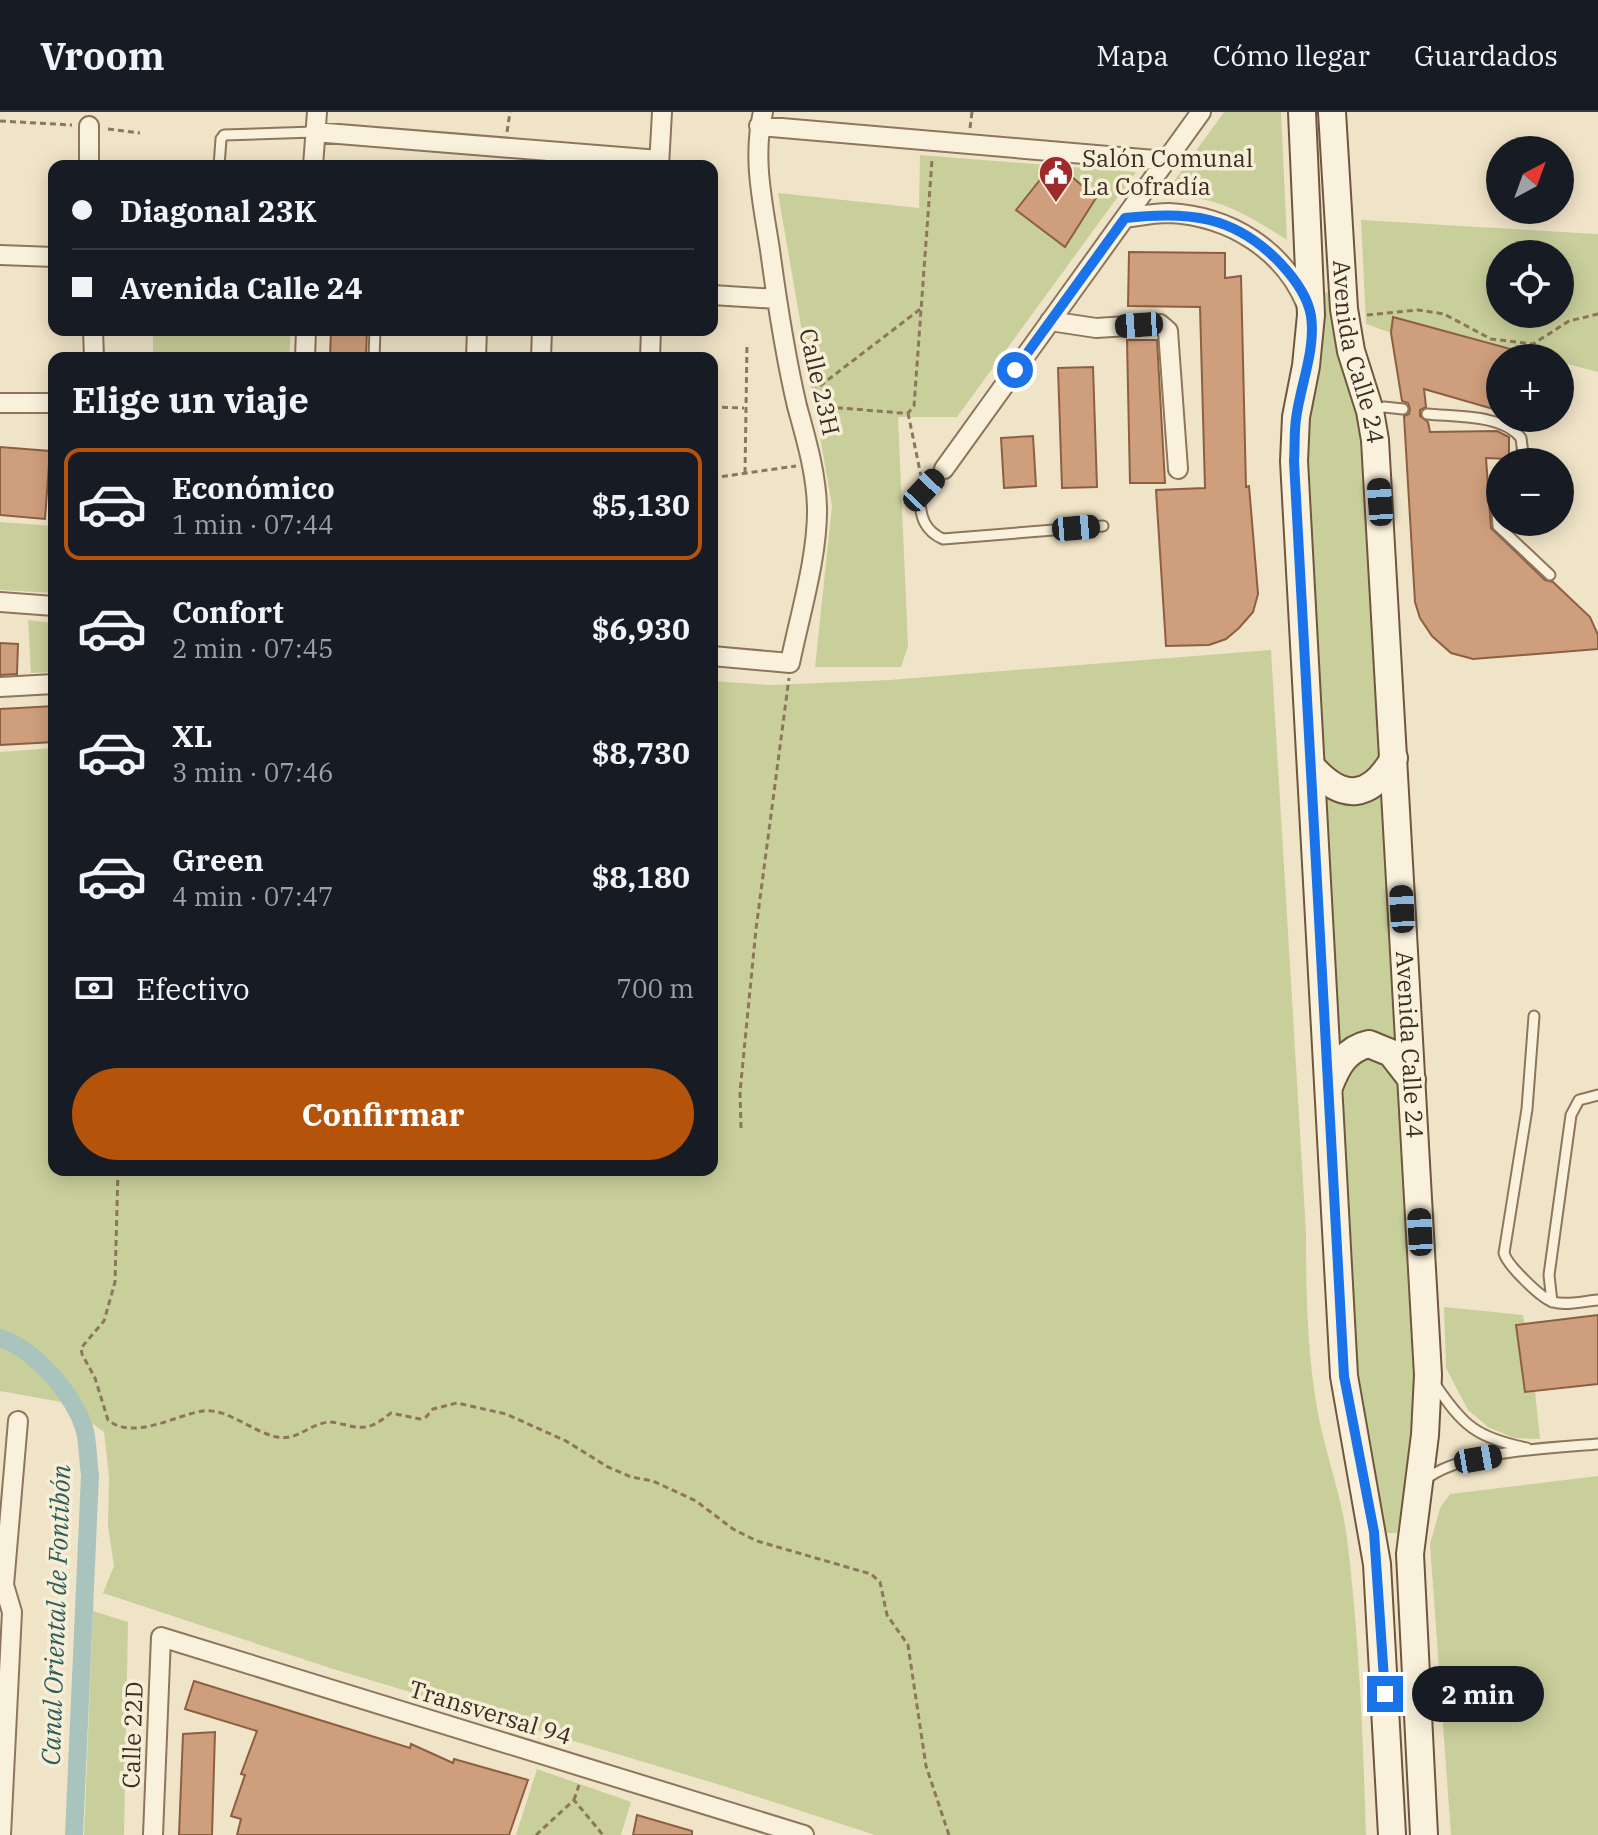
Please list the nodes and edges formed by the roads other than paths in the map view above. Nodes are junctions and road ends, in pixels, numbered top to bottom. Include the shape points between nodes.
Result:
1 (317, 112) edge
2 (662, 112) edge
3 (1201, 112) edge
4 (1302, 112) edge
5 (1332, 112) edge
6 (761, 119) edge
7 (89, 126) dead end
8 (314, 132) junction
9 (487, 146) junction
10 (89, 160) edge
11 (219, 160) edge
12 (313, 160) edge
13 (486, 160) edge
14 (629, 160) edge
15 (659, 160) edge
16 (1166, 161) junction
17 (1125, 218) junction
18 (0, 255) edge
19 (48, 257) edge
20 (718, 295) edge
21 (777, 299) junction
22 (1311, 315) junction
23 (1050, 321) junction
24 (0, 403) edge
25 (48, 403) edge
26 (1403, 409) dead end
27 (1370, 411) junction
28 (1427, 414) dead end
29 (1522, 448) edge
30 (944, 469) joint
31 (1178, 469) dead end
32 (1103, 526) dead end
33 (1509, 536) edge
34 (1550, 575) dead end
35 (0, 602) edge
36 (48, 606) edge
37 (718, 657) edge
38 (48, 684) edge
39 (0, 687) edge
40 (1394, 758) junction
41 (1312, 767) junction
42 (1534, 1016) dead end
43 (1412, 1080) junction
44 (1328, 1090) junction
45 (1598, 1095) edge
46 (1598, 1300) edge
47 (1552, 1302) junction
48 (1428, 1375) junction
49 (18, 1421) dead end
50 (1598, 1444) edge
51 (1534, 1449) junction
52 (1419, 1486) junction
53 (2, 1585) edge
54 (161, 1637) joint
55 (1, 1835) edge
56 (153, 1835) edge
57 (804, 1835) edge
58 (1392, 1835) edge
59 (1424, 1835) edge

1 - 8 street
2 - 15 street
3 - 16 street
4 - 22 main road, Avenida Calle 24
5 - 27 main road, Avenida Calle 24 via 1344,309
6 - 16 street via 933,141
6 - 21 street, Calle 23H via 756,155
7 - 10 street
8 - 9 street
8 - 11 lane via 224,135
8 - 12 street
9 - 13 street
9 - 14 street
16 - 17 street
17 - 22 street via 1195,216 1249,236 1289,273
17 - 23 street
18 - 19 street
20 - 21 street
21 - 37 street, Calle 23H via 812,463 817,508 813,552 790,663
22 - 41 main road, Avenida Calle 24 via 1294,461
23 - 30 street
23 - 31 street via 1096,328 1165,327
24 - 25 street
26 - 27 lane
27 - 40 main road, Avenida Calle 24
28 - 29 lane via 1509,428 1521,438
30 - 32 lane via 920,498 925,526 943,539
33 - 34 lane
35 - 36 street
38 - 39 street
40 - 41 main road via 1381,778 1359,792 1333,788
40 - 43 main road, Avenida Calle 24
41 - 44 main road, Avenida Calle 24
42 - 47 lane via 1527,1109 1504,1253 1509,1265
43 - 44 main road via 1391,1053 1369,1044 1342,1060
43 - 48 main road, Avenida Calle 24
44 - 58 main road, Avenida Calle 24 via 1344,1376 1374,1532
45 - 47 lane via 1579,1100 1571,1115 1549,1275
46 - 47 lane
48 - 51 lane via 1477,1433
48 - 52 main road, Avenida Calle 24
49 - 53 street
50 - 51 lane
51 - 52 lane via 1451,1465
52 - 59 main road, Avenida Calle 24 via 1410,1585
53 - 55 street via 12,1612
54 - 56 street, Calle 22D
54 - 57 street, Transversal 94

